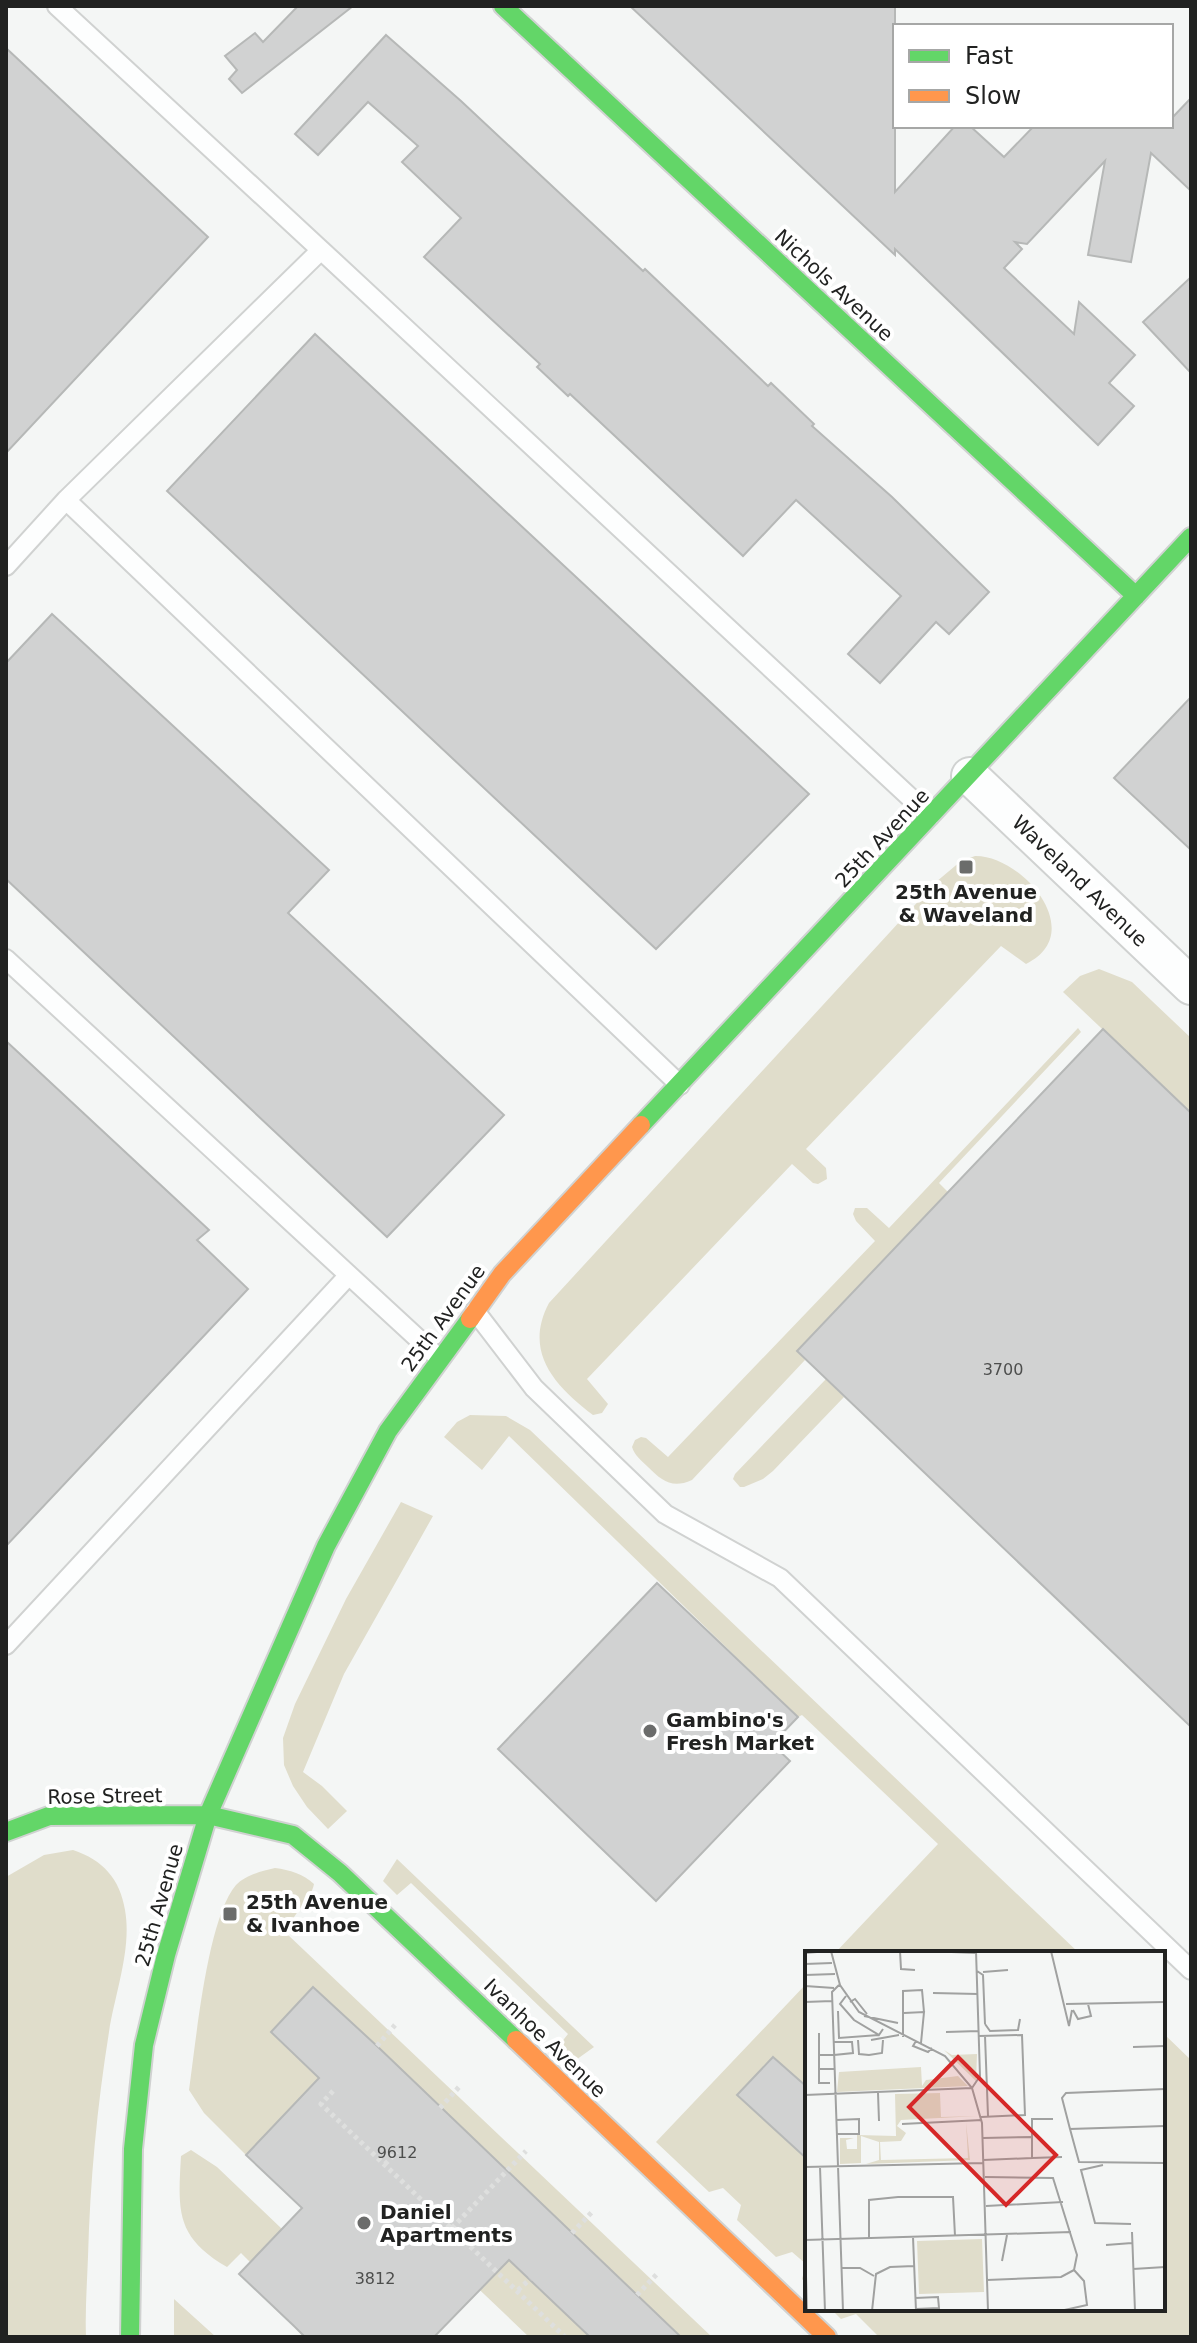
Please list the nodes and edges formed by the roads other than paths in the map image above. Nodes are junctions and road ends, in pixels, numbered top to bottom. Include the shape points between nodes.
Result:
1 (57, 6) edge
2 (503, 6) edge
3 (321, 250) junction
4 (66, 500) junction
5 (1191, 537) edge
6 (6, 566) edge
7 (1136, 596) junction
8 (970, 776) junction
9 (931, 817) junction
10 (6, 959) edge
11 (1191, 986) edge
12 (680, 1085) junction
13 (349, 1275) junction
14 (475, 1311) junction
15 (440, 1359) junction
16 (6, 1645) edge
17 (208, 1815) junction
18 (6, 1832) edge
19 (1191, 1970) edge
20 (130, 2337) edge
21 (827, 2337) edge

1 - 3 lane
2 - 7 street, Nichols Avenue
3 - 4 lane
3 - 9 lane
4 - 6 lane
4 - 12 lane
5 - 7 street, 25th Avenue
7 - 8 street, 25th Avenue
8 - 9 street, 25th Avenue
8 - 11 street, Waveland Avenue
9 - 12 street, 25th Avenue
10 - 13 lane
12 - 14 street, 25th Avenue via 502,1274
13 - 15 lane
13 - 16 lane
14 - 15 street, 25th Avenue
14 - 19 lane via 534,1388 665,1514 780,1578
15 - 17 street, 25th Avenue via 388,1431 326,1546
17 - 18 street, Rose Street via 49,1816
17 - 20 street, 25th Avenue via 144,2045 133,2149
17 - 21 street, Ivanhoe Avenue via 293,1835 340,1873

